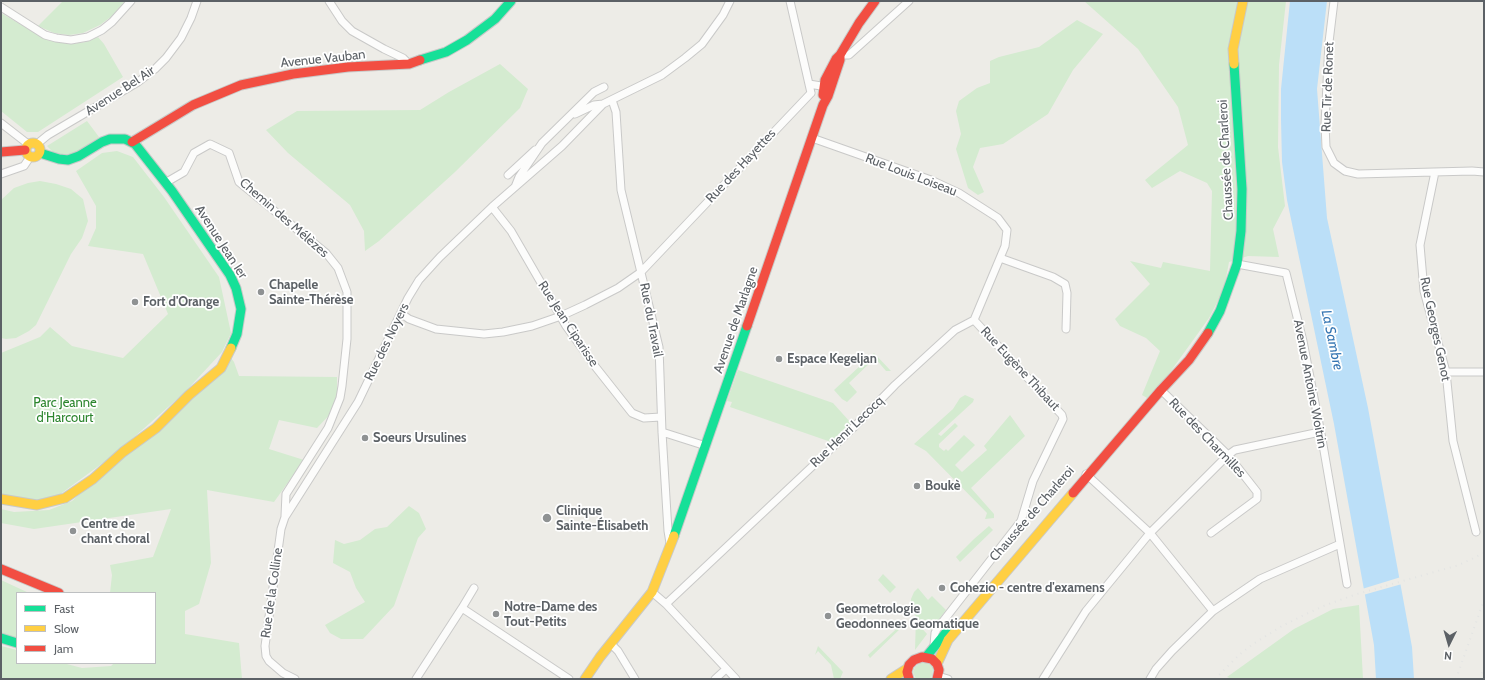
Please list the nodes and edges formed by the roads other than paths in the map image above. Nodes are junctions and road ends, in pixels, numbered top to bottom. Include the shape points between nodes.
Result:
1 (131, 1) edge
2 (197, 1) edge
3 (329, 1) edge
4 (511, 1) edge
5 (730, 1) edge
6 (790, 1) edge
7 (875, 1) edge
8 (909, 1) edge
9 (1243, 1) edge
10 (1334, 1) edge
11 (1, 7) edge
12 (840, 55) junction
13 (409, 64) junction
14 (809, 84) junction
15 (604, 87) dead end
16 (811, 93) junction
17 (824, 96) junction
18 (612, 100) junction
19 (602, 104) junction
20 (571, 115) junction
21 (1, 123) edge
22 (812, 138) junction
23 (132, 142) junction
24 (542, 143) junction
25 (32, 150) junction
26 (1, 152) edge
27 (1, 168) edge
28 (14, 170) junction
29 (1435, 172) junction
30 (1484, 172) edge
31 (1, 174) edge
32 (508, 174) dead end
33 (165, 183) junction
34 (515, 187) junction
35 (492, 207) junction
36 (1000, 258) junction
37 (1237, 264) junction
38 (641, 272) junction
39 (402, 314) junction
40 (561, 316) junction
41 (974, 320) junction
42 (1066, 329) dead end
43 (1446, 372) junction
44 (1484, 372) edge
45 (1160, 390) junction
46 (661, 417) junction
47 (662, 432) junction
48 (1320, 432) junction
49 (706, 446) junction
50 (1228, 455) junction
51 (1087, 475) junction
52 (1, 499) edge
53 (285, 517) junction
54 (1476, 532) dead end
55 (1150, 533) junction
56 (1210, 533) dead end
57 (670, 543) junction
58 (1340, 544) junction
59 (1, 568) edge
60 (1347, 584) dead end
61 (474, 588) dead end
62 (56, 592) edge
63 (652, 592) junction
64 (666, 604) junction
65 (462, 608) junction
66 (1213, 611) junction
67 (1, 638) edge
68 (16, 643) edge
69 (611, 644) junction
70 (934, 645) junction
71 (926, 657) junction
72 (936, 664) junction
73 (726, 668) junction
74 (908, 668) junction
75 (938, 677) edge
76 (295, 679) edge
77 (416, 679) edge
78 (569, 679) edge
79 (585, 679) edge
80 (635, 679) edge
81 (715, 679) edge
82 (736, 679) edge
83 (891, 679) edge
84 (909, 679) edge
85 (948, 679) edge
86 (1043, 679) edge
87 (1150, 679) edge

1 - 11 street via 102,30 91,36 71,40 45,34
2 - 25 street, Avenue Bel Air via 181,38 155,69 48,136
3 - 13 street via 342,21 352,30 403,58
4 - 13 main road, Avenue Vauban via 495,19 467,40 446,52
5 - 18 street, Rue des Noyers via 702,44 686,58 662,75
6 - 14 street
7 - 12 main road, Avenue de Marlagne
8 - 12 street via 849,55
9 - 37 main road, Chaussée de Charleroi via 1233,49 1243,202
10 - 29 street, Rue Tir de Ronet via 1325,124 1326,147 1334,164 1345,171 1358,174
12 - 17 main road, Avenue de Marlagne via 825,80
13 - 23 main road, Avenue Vauban via 348,67 294,74 241,85 193,105
14 - 16 street
14 - 17 street
15 - 20 street, Rue des Noyers via 594,92
16 - 17 street
16 - 38 street, Rue des Hayettes
17 - 22 main road, Avenue de Marlagne
18 - 19 street, Rue des Noyers
18 - 38 street, Rue du Travail via 616,112 621,190
19 - 20 street, Rue des Noyers via 594,104
19 - 34 street, Rue des Noyers via 562,146
20 - 24 street, Rue des Noyers
21 - 25 street
22 - 36 street, Rue Louis Loiseau via 931,180 984,208 1001,221 1007,230
22 - 49 main road, Avenue de Marlagne
23 - 25 main road via 121,138 107,140 68,160
23 - 33 main road, Avenue Jean Ier
24 - 32 street, Rue des Noyers
24 - 34 street, Rue des Noyers
25 - 26 main road
25 - 28 street, Avenue Bel Air via 25,165
27 - 28 street
28 - 31 street
29 - 30 street, Rue Tir de Ronet
29 - 43 street, Rue Georges Genot via 1420,244 1424,291
33 - 52 main road, Avenue Jean Ier via 219,259 236,288 240,318 228,356 221,368 189,394 156,428 73,493 65,498 37,505
33 - 53 street, Chemin des Mélèzes via 184,172 194,153 210,144 229,153 239,182 326,253 338,268 347,292 347,339 340,398 328,428 286,494
34 - 35 street, Rue des Noyers
35 - 39 street, Rue des Noyers via 420,280 408,298
35 - 40 street, Rue Jean Ciparisse via 511,231
36 - 41 street
36 - 42 street via 1053,277 1065,284
37 - 45 main road, Chaussée de Charleroi via 1224,302 1209,332 1189,360
37 - 48 street, Avenue Antoine Woitrin via 1286,273 1303,341
38 - 40 street, Rue des Hayettes via 618,288
38 - 46 street, Rue du Travail via 659,347
39 - 40 street, Rue des Hayettes via 436,329 484,334 532,326
39 - 53 street, Rue des Noyers via 358,402
40 - 46 street, Rue Jean Ciparisse via 594,365 632,413 644,418
41 - 64 street, Rue Henri Lecocq via 955,330
41 - 70 street, Rue Eugène Thibaut via 1063,419 1033,481 1021,522 937,629
43 - 44 street
43 - 54 street, Rue Georges Genot via 1453,441
45 - 50 street, Rue des Charmilles
45 - 51 main road, Chaussée de Charleroi
46 - 47 street, Rue du Travail
47 - 49 street
47 - 57 street, Rue du Travail
48 - 50 street via 1235,450
48 - 58 street, Avenue Antoine Woitrin
49 - 57 main road, Avenue de Marlagne
50 - 55 street
50 - 56 street, Rue des Charmilles via 1257,492 1257,499
51 - 55 street
51 - 70 main road, Chaussée de Charleroi
51 - 72 main road, Chaussée de Charleroi via 954,632
53 - 76 street, Rue de la Colline via 281,529 264,646 269,661
55 - 66 street
55 - 86 street via 1086,612
57 - 63 main road, Avenue de Marlagne
58 - 60 street, Avenue Antoine Woitrin
58 - 66 street via 1260,579
59 - 62 main road
61 - 65 street
63 - 64 street
63 - 69 main road, Avenue de Marlagne
64 - 73 street
65 - 77 street
65 - 78 street
66 - 87 street via 1172,651
67 - 68 main road
69 - 79 main road, Avenue de Marlagne
69 - 80 street
70 - 71 main road, Chaussée de Charleroi
71 - 72 main road
71 - 74 main road via 914,660
72 - 75 main road via 939,670
73 - 81 street
73 - 82 street
74 - 83 main road
74 - 84 main road
75 - 85 street

